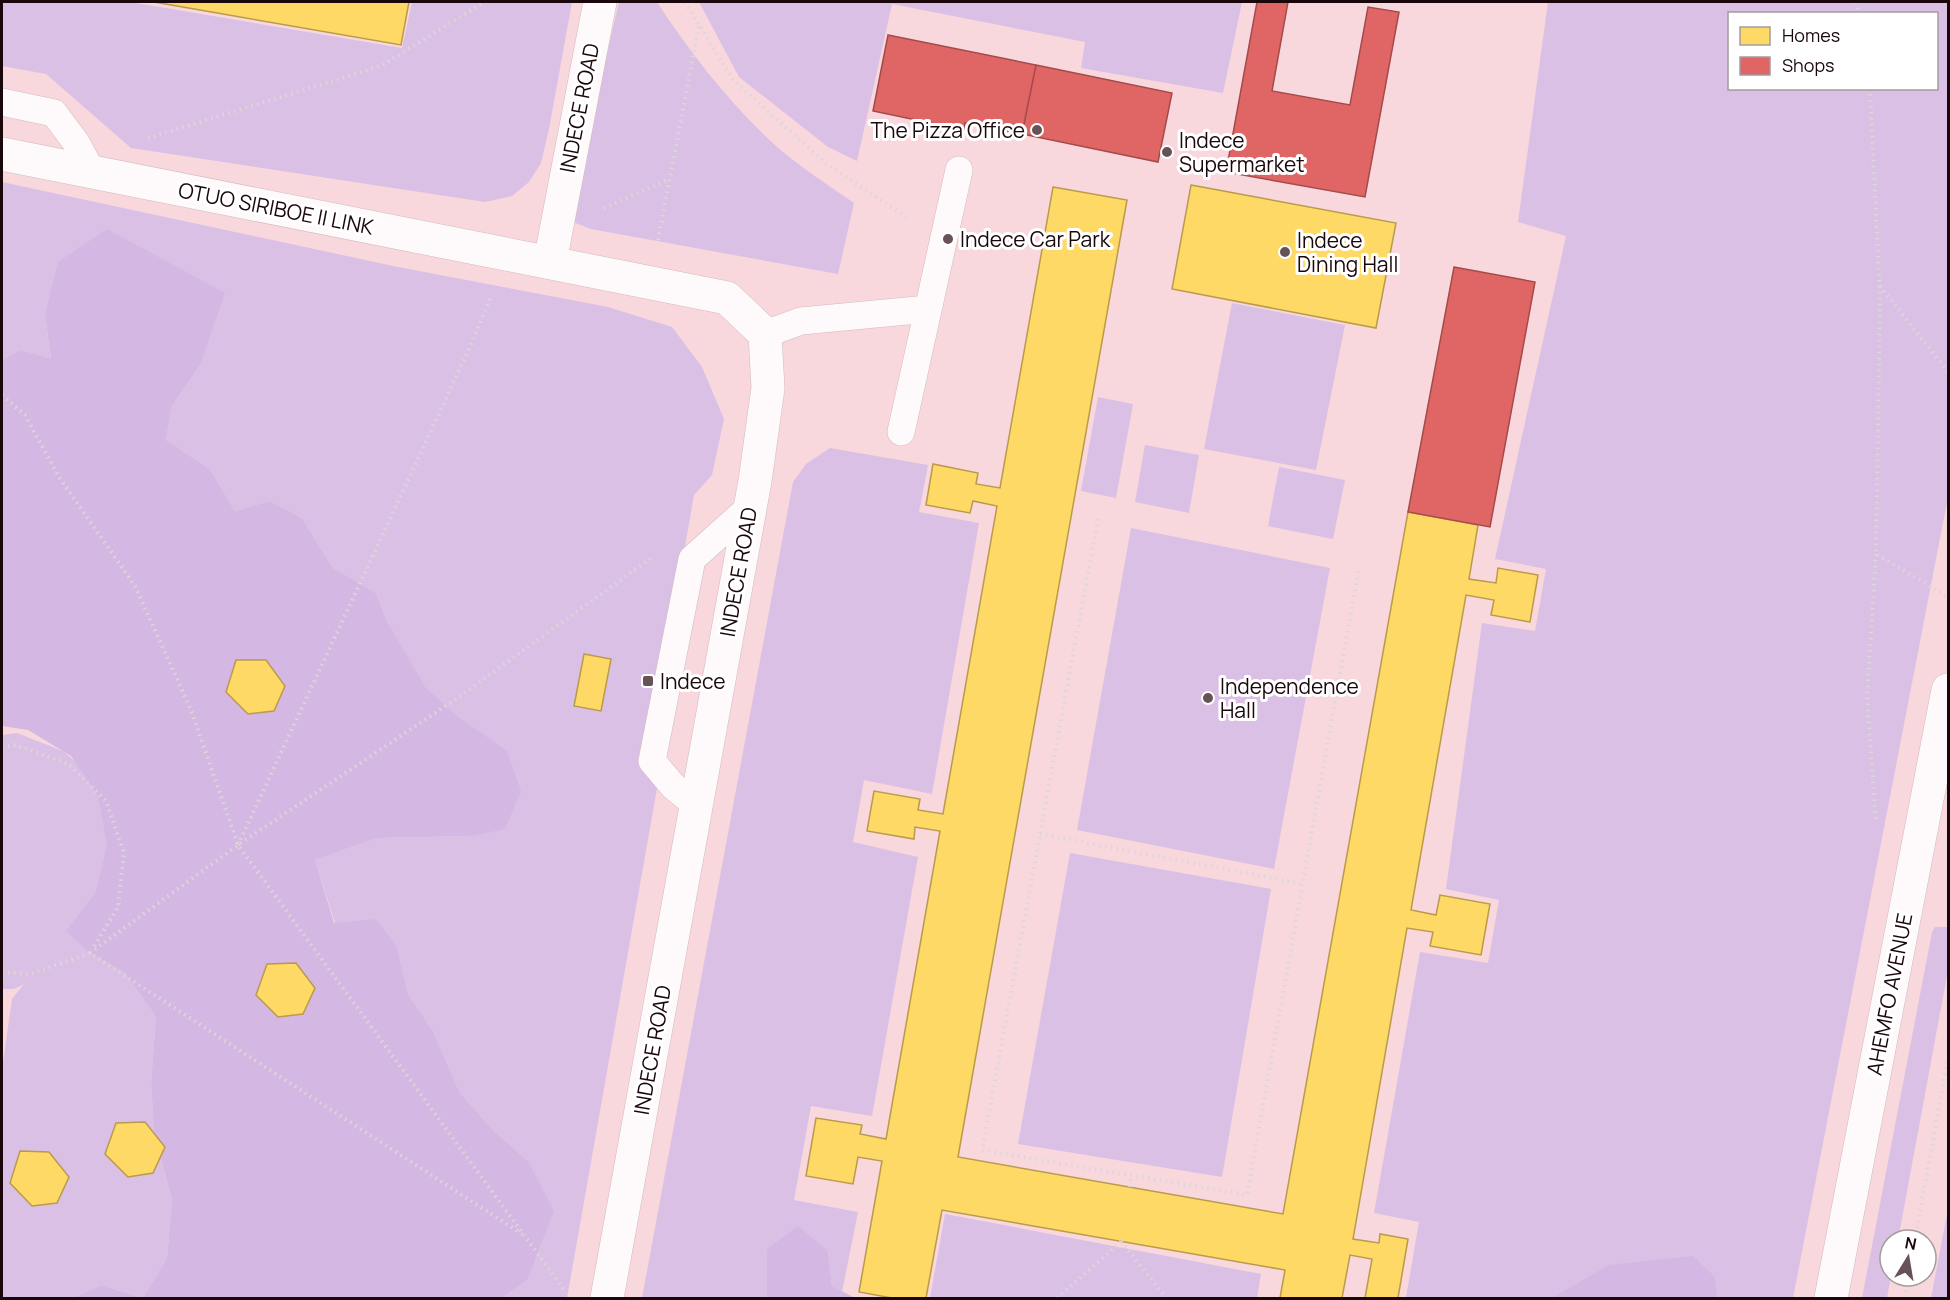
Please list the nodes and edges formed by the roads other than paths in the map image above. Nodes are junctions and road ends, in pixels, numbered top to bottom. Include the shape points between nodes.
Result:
1 (600, 2) edge
2 (2, 102) edge
3 (2, 154) edge
4 (959, 170) dead end
5 (92, 172) junction
6 (550, 262) junction
7 (928, 309) junction
8 (765, 334) junction
9 (901, 432) dead end
10 (750, 507) junction
11 (1948, 690) edge
12 (696, 805) junction
13 (607, 1299) edge
14 (1831, 1299) edge

1 - 6 street, INDECE ROAD
2 - 5 lane via 54,113
3 - 5 street, OTUO SIRIBOE II LINK
4 - 7 lane
5 - 6 street, OTUO SIRIBOE II LINK
6 - 8 street via 727,298
7 - 8 lane via 801,321
7 - 9 lane
8 - 10 street, INDECE ROAD via 768,388
10 - 12 street, INDECE ROAD
10 - 12 lane via 692,560 652,761
11 - 14 street, AHEMFO AVENUE
12 - 13 street, INDECE ROAD

